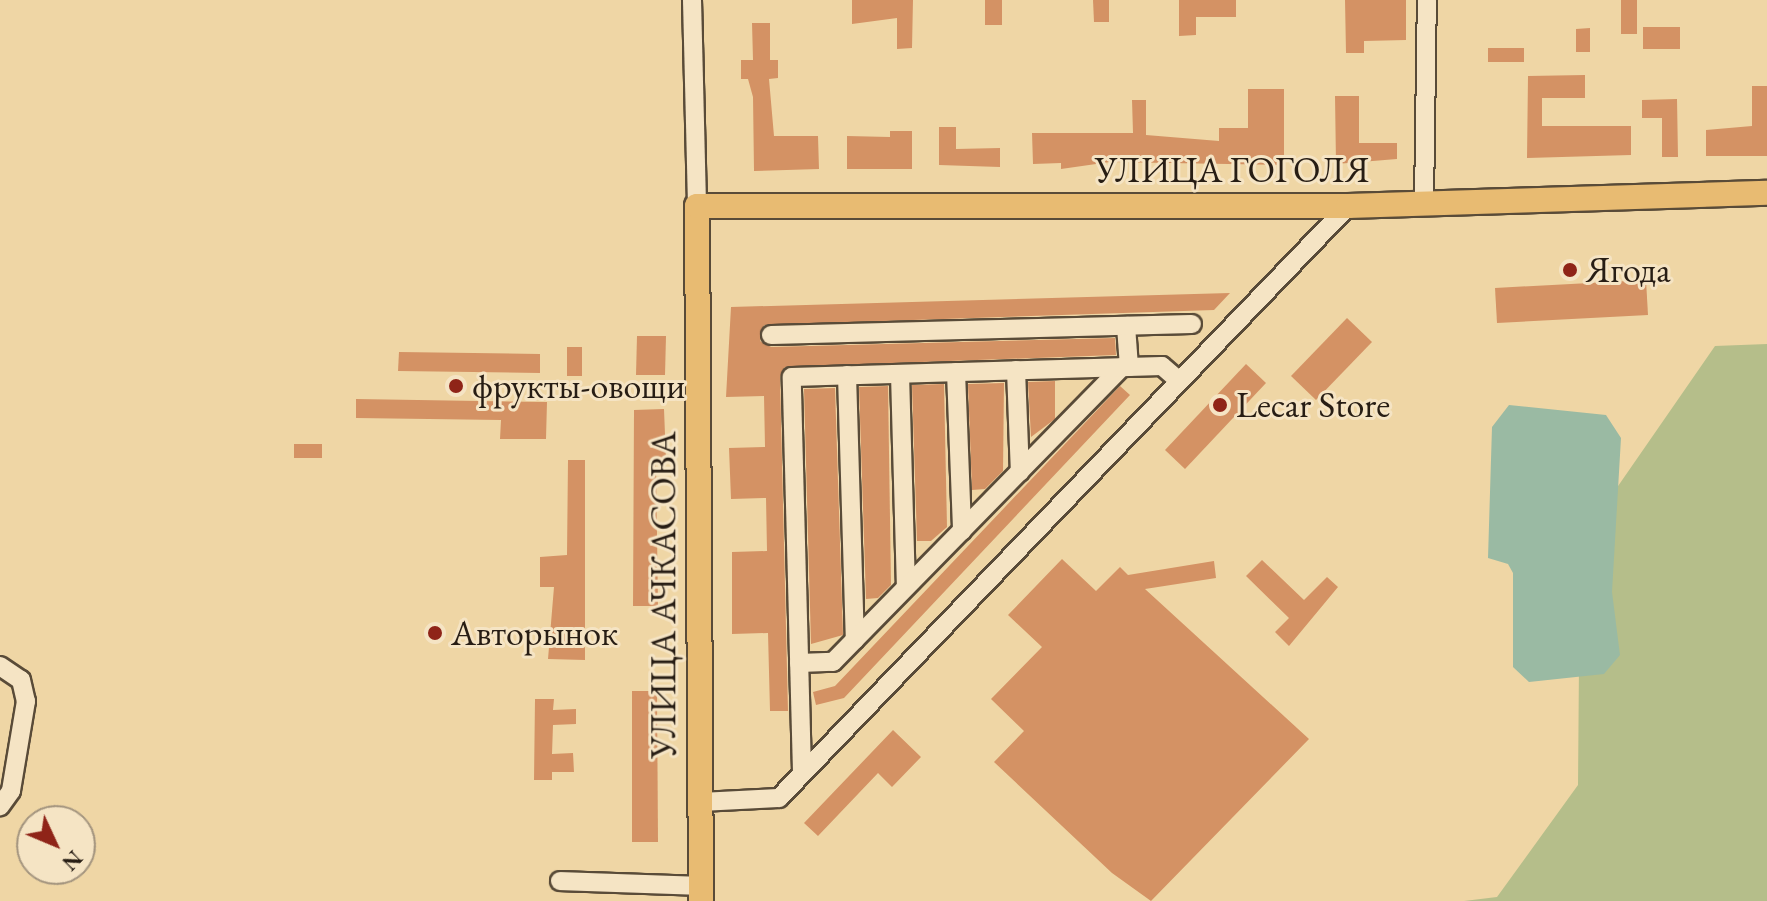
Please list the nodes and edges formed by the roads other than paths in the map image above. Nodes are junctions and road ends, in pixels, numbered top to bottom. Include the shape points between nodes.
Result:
1 (692, 0) edge
2 (1427, 0) edge
3 (1767, 193) edge
4 (1424, 204) junction
5 (697, 206) junction
6 (1348, 206) junction
7 (1192, 324) dead end
8 (1126, 326) junction
9 (771, 335) dead end
10 (1125, 367) junction
11 (1016, 370) junction
12 (956, 372) junction
13 (900, 374) junction
14 (847, 375) junction
15 (1177, 379) junction
16 (1020, 472) junction
17 (962, 531) junction
18 (906, 587) junction
19 (855, 640) junction
20 (799, 663) junction
21 (0, 666) edge
22 (802, 772) junction
23 (700, 802) junction
24 (0, 806) edge
25 (560, 881) dead end
26 (701, 893) edge

1 - 5 street, УЛИЦА АЧКАСОВА
2 - 4 street
3 - 4 main road, УЛИЦА ГОГОЛЯ
4 - 6 main road, УЛИЦА ГОГОЛЯ
5 - 6 main road, УЛИЦА ГОГОЛЯ
5 - 23 main road, УЛИЦА АЧКАСОВА
6 - 15 street
7 - 8 street
8 - 9 street
8 - 10 street
10 - 11 street
10 - 15 street via 1162,366
10 - 16 street
11 - 12 street
11 - 16 street
12 - 13 street
12 - 17 street
13 - 14 street
13 - 18 street
14 - 19 street
14 - 20 street via 792,377
15 - 22 street
16 - 17 street
17 - 18 street
18 - 19 street
19 - 20 street via 833,662
20 - 22 street
21 - 24 street via 21,680 26,701 11,791
22 - 23 street via 779,798
23 - 26 main road, УЛИЦА АЧКАСОВА
25 - 26 street

